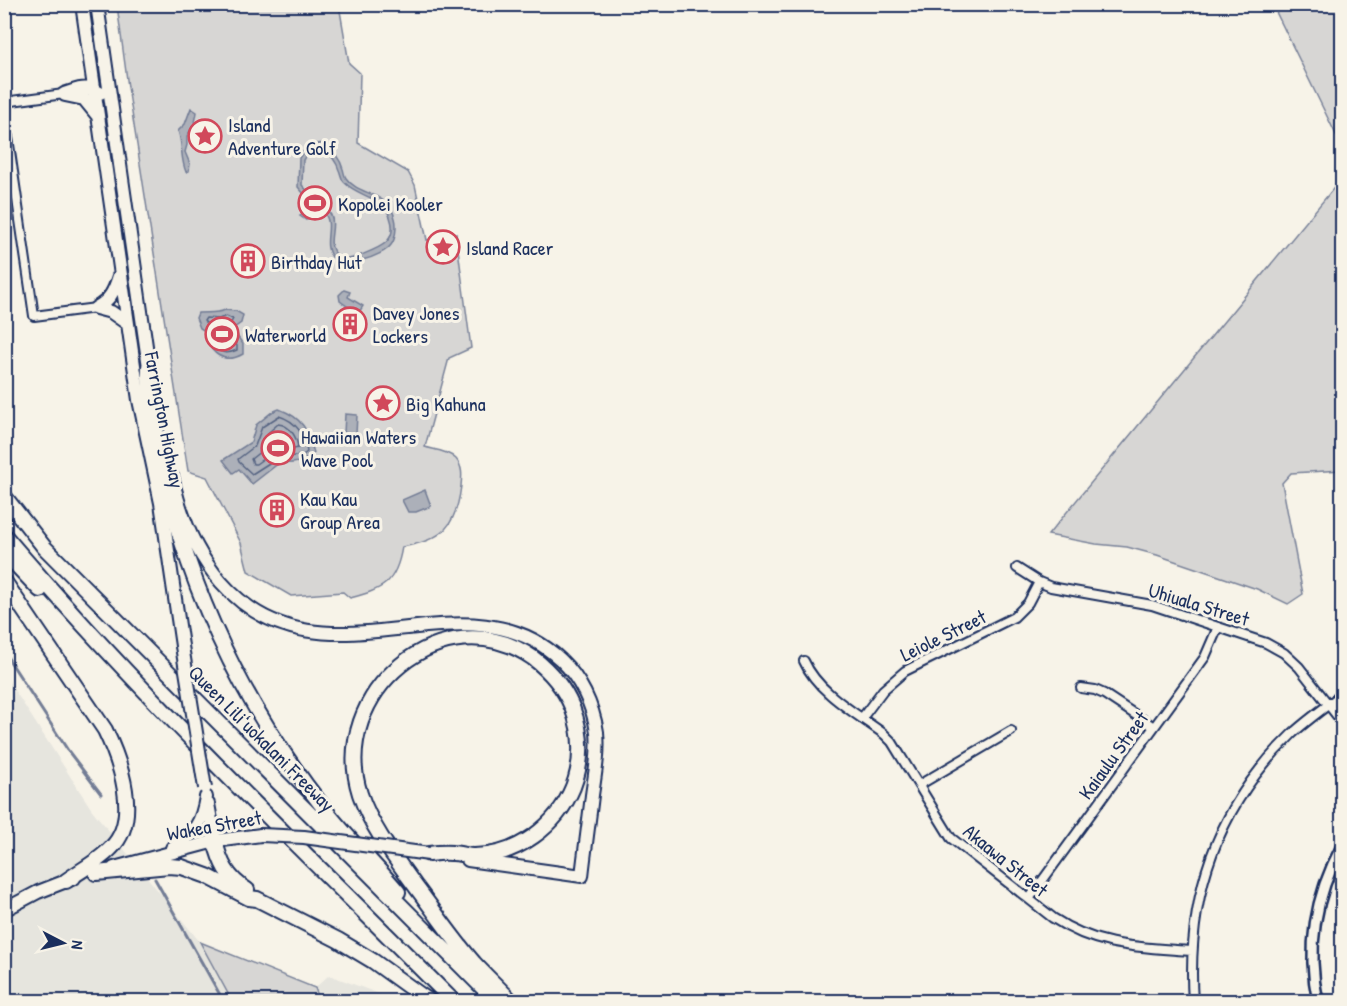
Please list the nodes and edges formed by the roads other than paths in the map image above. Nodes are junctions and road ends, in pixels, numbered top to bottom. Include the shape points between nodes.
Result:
1 (82, 4) edge
2 (97, 4) edge
3 (90, 57) junction
4 (78, 88) junction
5 (94, 89) junction
6 (64, 94) junction
7 (4, 102) edge
8 (112, 108) junction
9 (4, 110) edge
10 (98, 116) junction
11 (120, 271) junction
12 (96, 308) junction
13 (128, 324) junction
14 (149, 367) junction
15 (4, 496) edge
16 (4, 535) edge
17 (4, 552) edge
18 (1017, 568) dead end
19 (4, 581) edge
20 (1039, 582) junction
21 (1218, 627) junction
22 (804, 661) dead end
23 (1081, 688) dead end
24 (1342, 694) edge
25 (1329, 705) junction
26 (171, 717) junction
27 (862, 718) junction
28 (1342, 722) edge
29 (1154, 727) junction
30 (1011, 731) dead end
31 (919, 785) junction
32 (205, 792) junction
33 (215, 841) junction
34 (1342, 846) edge
35 (164, 853) junction
36 (429, 854) junction
37 (96, 873) junction
38 (582, 876) joint
39 (66, 880) junction
40 (257, 899) junction
41 (1029, 899) junction
42 (4, 910) edge
43 (1192, 951) junction
44 (457, 963) junction
45 (430, 1002) edge
46 (454, 1002) edge
47 (497, 1002) edge
48 (512, 1002) edge
49 (1193, 1002) edge
50 (1318, 1002) edge

1 - 3 main road, Farrington Highway
2 - 8 main road, Farrington Highway
3 - 4 main road
3 - 5 main road, Farrington Highway
4 - 5 main road
4 - 6 main road
5 - 8 main road
5 - 10 main road, Farrington Highway
6 - 7 street
6 - 10 main road via 84,99
8 - 14 main road, Farrington Highway
9 - 12 street via 34,316
10 - 11 main road, Farrington Highway
11 - 12 main road via 114,292
11 - 13 main road, Farrington Highway
12 - 13 main road via 111,312
13 - 32 main road, Farrington Highway, bridge via 139,400 161,502
14 - 38 main road, Farrington Highway via 174,488 193,541 235,598 257,614 296,629 330,633 488,625 529,637 564,663 586,695 597,733
14 - 44 highway via 148,384 179,534 231,663 273,736 327,812
15 - 44 highway, Queen Liliʻuokalani Freeway via 44,547
16 - 26 highway
17 - 26 highway via 110,663
18 - 20 street, Uhiuala Street
19 - 39 highway via 105,730 122,777 126,811 122,833 112,848
20 - 21 street, Uhiuala Street via 1064,591 1152,605
20 - 27 street, Leiole Street via 1028,603 1014,617 905,671 883,690
21 - 25 street, Uhiuala Street via 1284,653
21 - 29 street, Kaiaulu Street via 1208,652
22 - 27 street, Akaawa Street via 825,690
23 - 29 street via 1104,694
24 - 25 street
25 - 28 street, Uhiuala Street
25 - 43 street via 1267,760 1225,824 1199,895
26 - 46 highway
27 - 31 street, Akaawa Street via 892,742
29 - 41 street, Kaiaulu Street
30 - 31 street
31 - 41 street, Akaawa Street via 951,838
32 - 33 main road, Farrington Highway
32 - 35 main road via 204,811 197,827
33 - 35 main road, Wakea Street
33 - 36 main road, Wakea Street, bridge via 261,835 304,837
33 - 40 highway via 225,870
34 - 50 street via 1316,916 1313,964
35 - 37 main road, Wakea Street
36 - 38 main road, Wakea Street
36 - 48 highway via 486,855 522,844 552,820 572,788 580,751 578,726 570,702 548,670 517,649 467,639 436,645 408,659 371,698 361,721 355,756 364,803 399,864 473,961
37 - 39 main road, Wakea Street
37 - 40 highway via 182,867
39 - 42 main road, Wakea Street
40 - 45 highway via 338,940
41 - 43 street, Akaawa Street via 1066,927 1096,940
43 - 49 street
44 - 47 highway, Queen Liliʻuokalani Freeway

